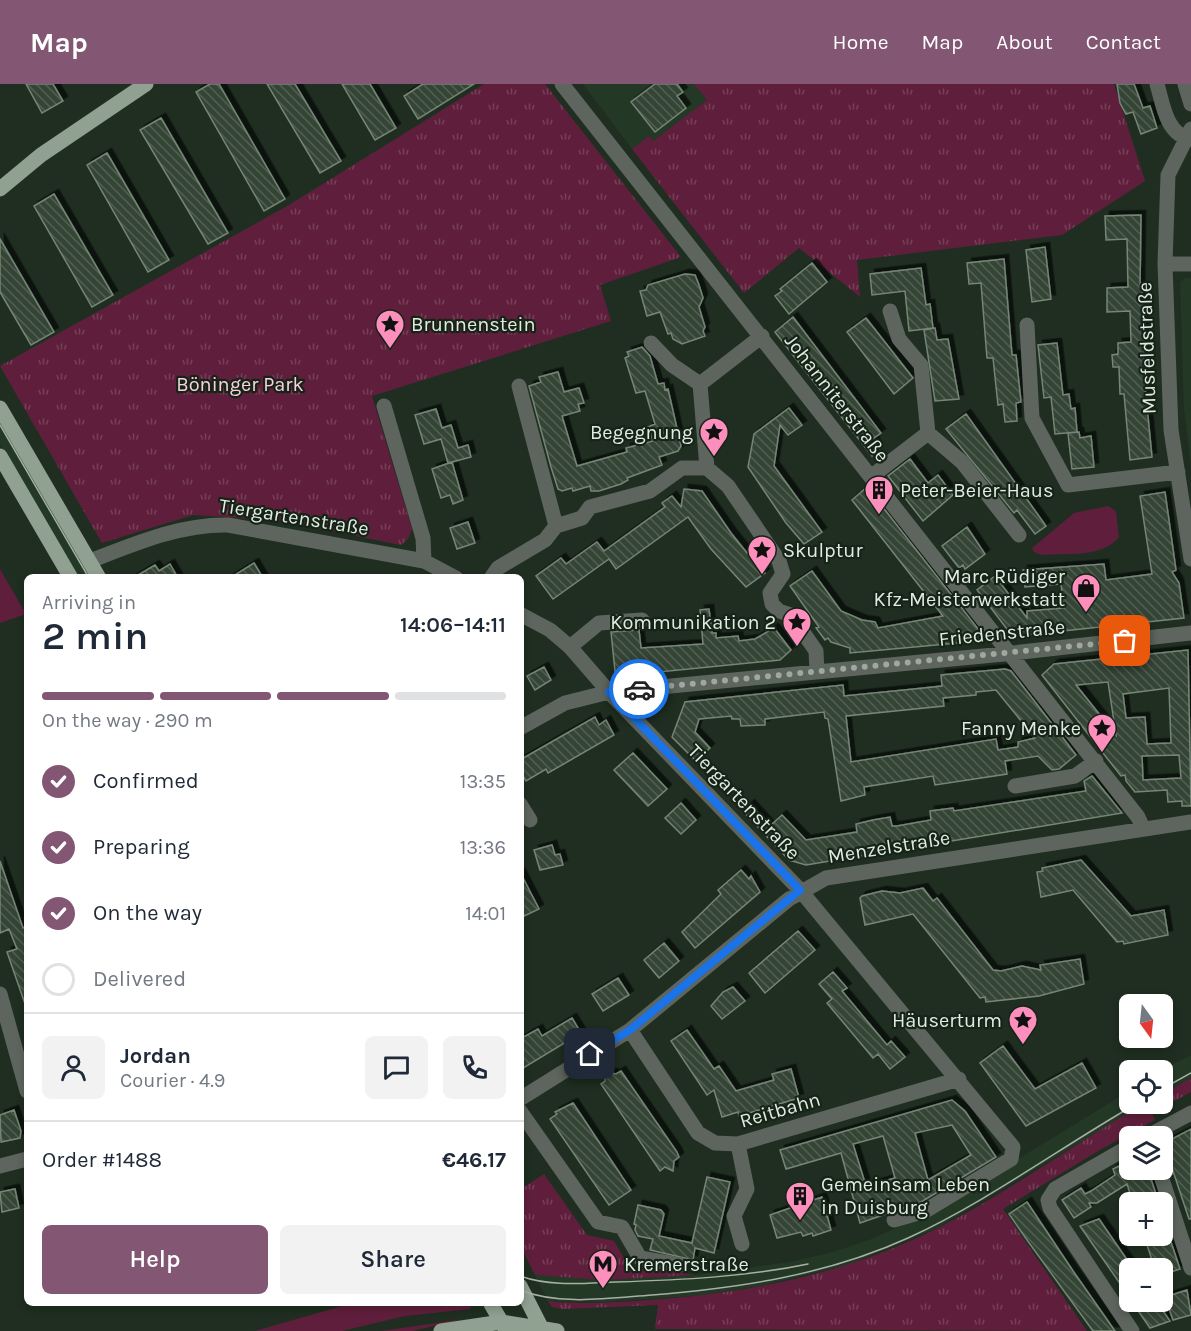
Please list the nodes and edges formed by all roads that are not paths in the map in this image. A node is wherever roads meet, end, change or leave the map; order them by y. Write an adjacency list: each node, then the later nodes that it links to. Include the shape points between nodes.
1 (147, 84): 7 (main road)
2 (562, 84): 14 (street, Johanniterstraße)
3 (1157, 84): 6 (street, via 1170,125)
4 (1185, 84): 5 (street)
5 (1191, 104)
6 (1189, 135): 10 (street, Musfeldstraße, via 1168,174)
7 (41, 155): 8 (main road); 9 (main road)
8 (0, 177)
9 (0, 189)
10 (1165, 264): 11 (street); 23 (street, Musfeldstraße, via 1171,430)
11 (1191, 264)
12 (890, 311): 20 (street, via 899,339 921,365)
13 (1027, 325): 23 (street, via 1032,418 1068,485)
14 (762, 336): 16 (street, Johanniterstraße); 24 (street, Johanniterstraße)
15 (651, 343): 16 (street, via 672,365)
16 (700, 384): 22 (street)
17 (519, 386): 25 (street)
18 (384, 406): 29 (street, via 423,538)
19 (0, 408): 28 (main road)
20 (928, 433): 24 (street); 26 (street, via 962,462)
21 (1, 459): 30 (main road)
22 (706, 468): 25 (street, via 682,468 650,491 590,507 582,518); 39 (street, via 728,486 779,561 783,574 770,593 772,604 790,615 816,651)
23 (1178, 472): 27 (street, Musfeldstraße)
24 (872, 476): 38 (street, Johanniterstraße)
25 (556, 526): 33 (street, via 544,540)
26 (1019, 535)
27 (1191, 559)
28 (90, 561): 29 (street, Tiergartenstraße, via 154,537 204,524 270,531); 31 (main road)
29 (424, 561): 32 (street, Tiergartenstraße)
30 (69, 574)
31 (97, 574)
32 (448, 574)
33 (494, 574)
34 (524, 616): 37 (street, Tiergartenstraße)
35 (642, 620): 37 (street, via 599,623)
36 (1191, 633): 38 (street, Friedenstraße)
37 (570, 647): 40 (street, Tiergartenstraße)
38 (1012, 653): 39 (street, Friedenstraße); 42 (street, Johanniterstraße)
39 (817, 672): 40 (street, Friedenstraße)
40 (609, 692): 41 (street, Friedenstraße, via 565,703); 48 (street, Tiergartenstraße)
41 (524, 726)
42 (1096, 761): 43 (street, via 1075,776); 47 (street, Johanniterstraße)
43 (1015, 786)
44 (524, 810): 45 (street)
45 (530, 820)
46 (1191, 822): 47 (street, Menzelstraße)
47 (1143, 828): 48 (street, Menzelstraße, via 826,878)
48 (800, 890): 50 (street, Menzelstraße); 51 (street, Tiergartenstraße)
49 (0, 994): 52 (street)
50 (630, 1030): 53 (street, Menzelstraße); 57 (street, Reitbahn, via 698,1134 715,1143)
51 (958, 1079): 57 (street, Reitbahn); 62 (street, Tiergartenstraße, via 1013,1147 1011,1159 925,1211)
52 (24, 1080)
53 (524, 1096)
54 (1191, 1113): 56 (street)
55 (524, 1117): 64 (street, via 598,1222 622,1227 640,1258)
56 (1167, 1126)
57 (738, 1144): 63 (street, via 747,1189 734,1216)
58 (1119, 1152): 72 (street, via 1055,1190 1048,1200)
59 (24, 1160): 60 (street)
60 (0, 1166)
61 (1162, 1180): 65 (street)
62 (894, 1220)
63 (742, 1244)
64 (680, 1265)
65 (1191, 1268)
66 (524, 1294): 69 (main road)
67 (492, 1306): 68 (main road)
68 (504, 1327): 69 (main road); 70 (main road)
69 (542, 1329): 71 (main road)
70 (441, 1331)
71 (557, 1331)
72 (1132, 1331)

